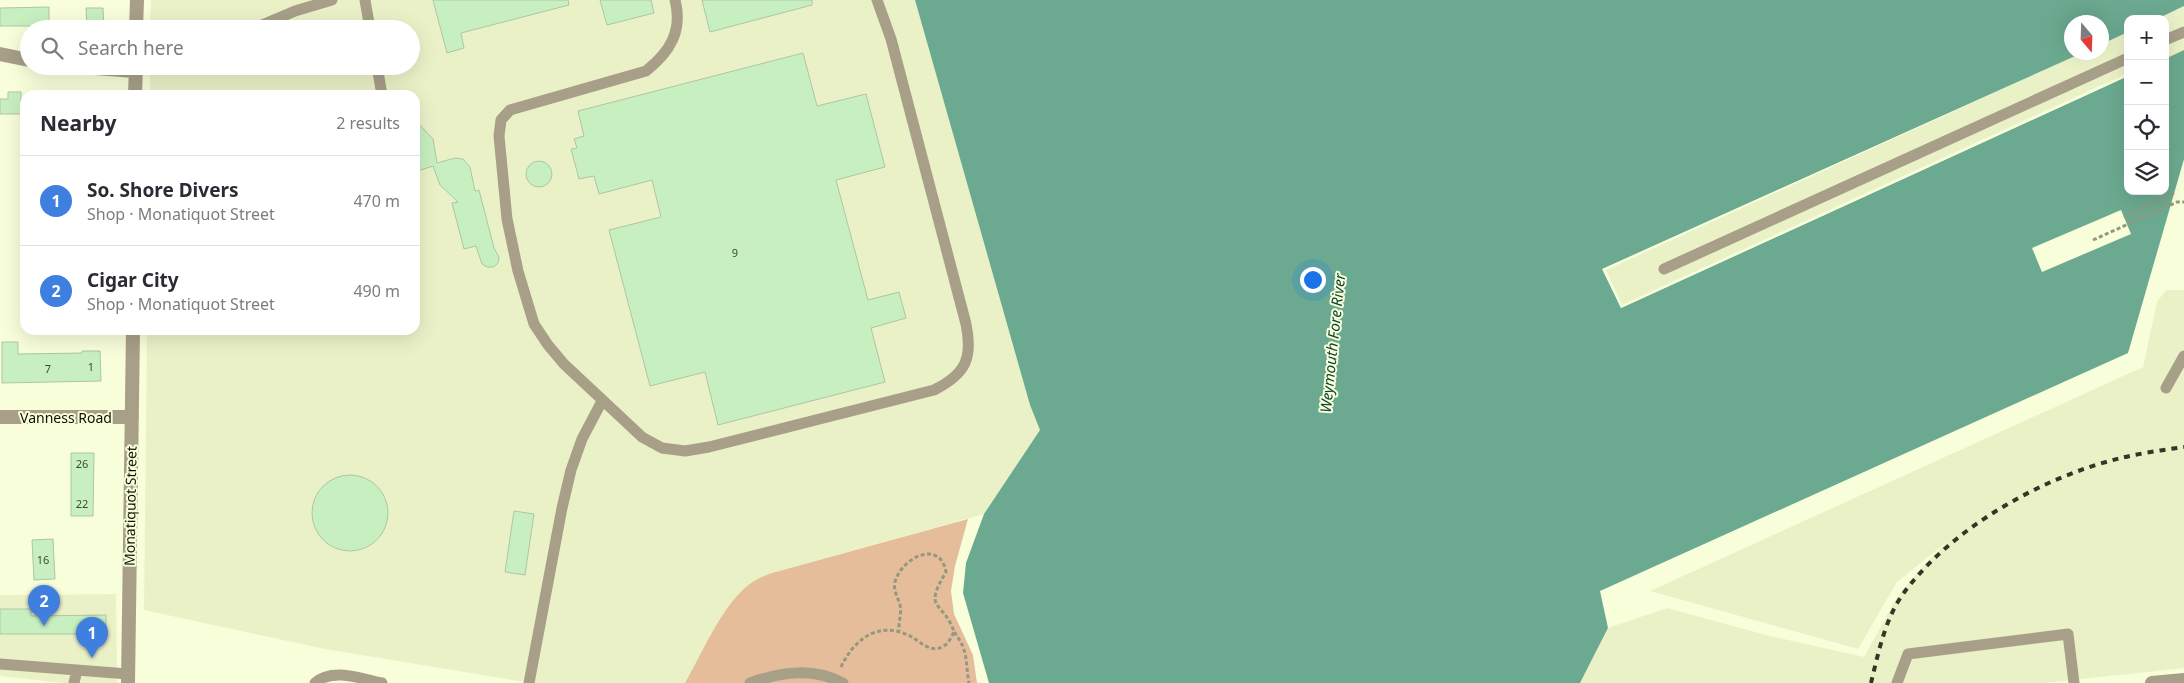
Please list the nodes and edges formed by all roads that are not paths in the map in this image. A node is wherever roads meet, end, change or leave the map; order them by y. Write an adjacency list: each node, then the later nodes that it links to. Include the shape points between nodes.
1 (137, 0): 6 (street)
2 (332, 0): 7 (lane)
3 (365, 0): 8 (lane)
4 (675, 0): 22 (lane, via 678,25 659,60 646,71 510,110 501,120 499,136 507,219 534,324 548,346)
5 (877, 0): 22 (lane, via 891,39 966,324 968,358 960,372 950,382 934,390 685,451 662,448 642,437)
6 (136, 20)
7 (274, 20)
8 (368, 20)
9 (2184, 32): 10 (lane)
10 (2169, 38)
11 (0, 54): 12 (street)
12 (20, 58)
13 (2124, 60): 18 (lane)
14 (136, 75): 16 (street)
15 (379, 75): 17 (lane)
16 (135, 90)
17 (381, 90)
18 (1664, 269)
19 (133, 335): 24 (street, Monatiquot Street)
20 (2184, 356): 21 (lane)
21 (2166, 388)
22 (602, 401): 33 (lane, via 582,439 571,470)
23 (0, 417): 24 (street, Vanness Road)
24 (132, 417): 27 (street, Monatiquot Street)
25 (0, 667): 26 (lane)
26 (77, 670): 27 (lane); 30 (lane)
27 (128, 678)
28 (2184, 680): 37 (street)
29 (840, 681): 34 (lane, via 811,672 790,672)
30 (74, 683)
31 (316, 683): 32 (lane, via 322,676 339,675)
32 (382, 683)
33 (529, 683)
34 (750, 683)
35 (1897, 683): 36 (lane, via 1908,654 2068,634)
36 (2074, 683)
37 (2152, 683)

